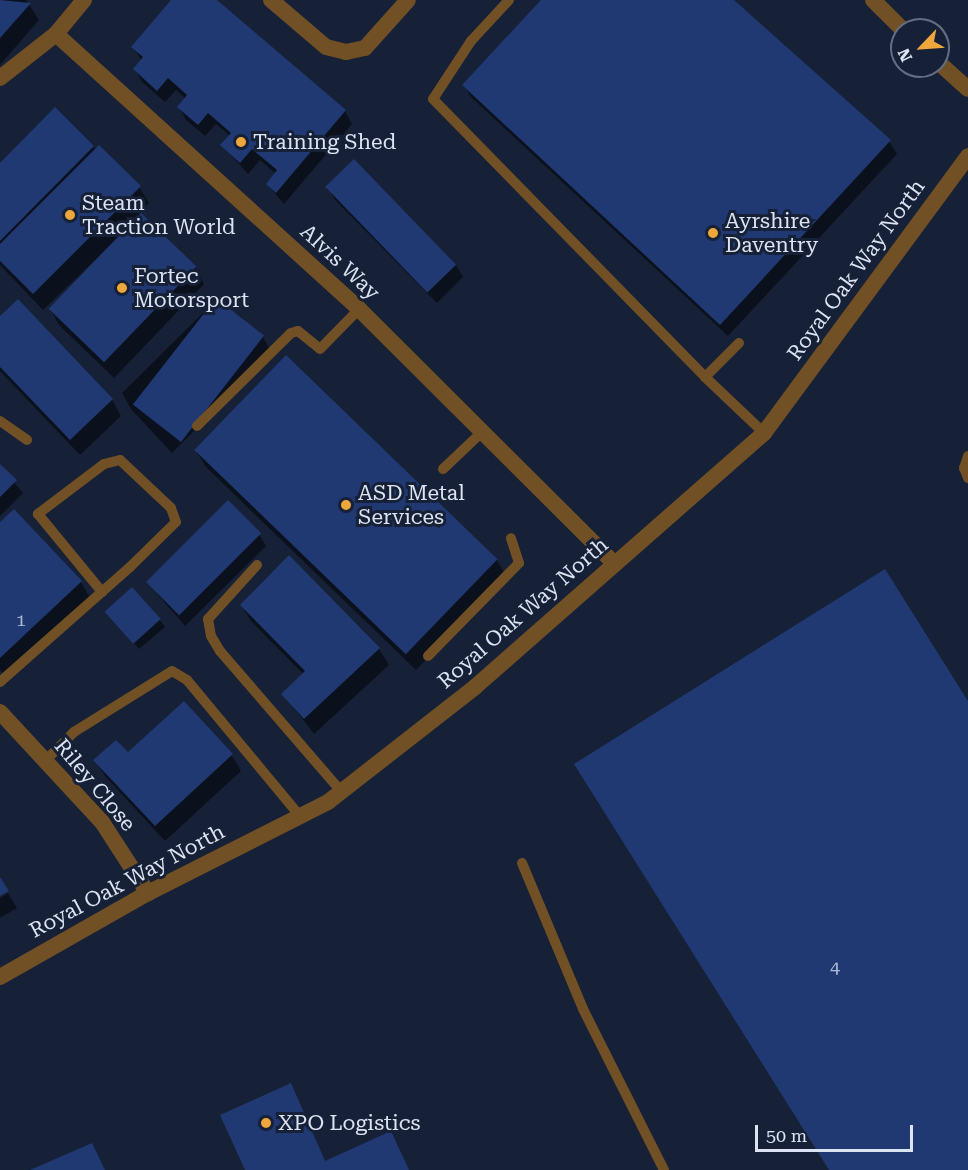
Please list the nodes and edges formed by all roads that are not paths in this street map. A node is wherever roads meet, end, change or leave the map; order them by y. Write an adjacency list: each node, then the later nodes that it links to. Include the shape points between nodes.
1 (84, 0): 7 (street)
2 (271, 0): 3 (street, via 326,47 346,52 365,48)
3 (408, 0)
4 (509, 0): 14 (lane, via 471,41 433,99)
5 (873, 0): 6 (street)
6 (891, 18)
7 (56, 34): 9 (street); 12 (street, Alvis Way)
8 (950, 73): 10 (street)
9 (0, 78)
10 (968, 89)
11 (968, 156): 18 (street, Royal Oak Way North)
12 (359, 309): 16 (lane, via 320,349 298,331 291,333); 17 (street, Alvis Way)
13 (739, 343): 14 (lane)
14 (705, 377): 18 (lane)
15 (0, 421): 19 (lane)
16 (197, 426)
17 (482, 432): 21 (lane); 24 (street, Alvis Way)
18 (764, 433): 24 (street, Royal Oak Way North)
19 (27, 440)
20 (968, 456): 22 (lane, via 964,468)
21 (443, 469)
22 (968, 478)
23 (511, 538): 27 (lane, via 519,563)
24 (615, 564): 31 (street, Royal Oak Way North, via 475,687)
25 (257, 565): 31 (lane, via 208,619 211,636)
26 (102, 592): 26 (lane, via 176,522 171,508 120,460 104,464 38,514); 28 (lane)
27 (428, 656)
28 (0, 682)
29 (0, 712): 30 (street, Riley Close)
30 (46, 760): 32 (lane, via 74,732 172,672 187,680); 34 (street, Riley Close, via 102,822)
31 (341, 791): 32 (street, Royal Oak Way North)
32 (300, 816): 34 (street, Royal Oak Way North)
33 (522, 863): 36 (lane, via 584,1009)
34 (148, 893): 35 (street, Royal Oak Way North)
35 (0, 977)
36 (664, 1170)

